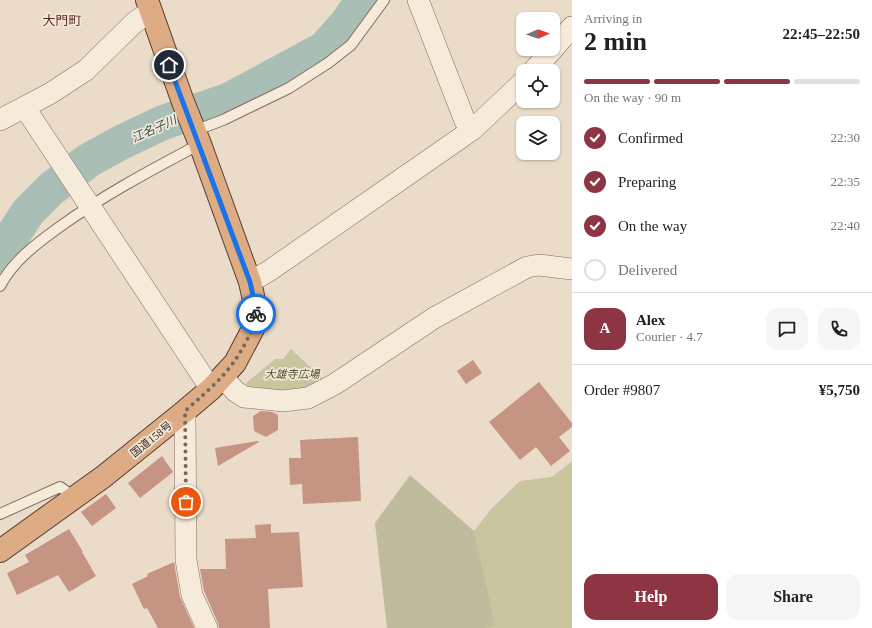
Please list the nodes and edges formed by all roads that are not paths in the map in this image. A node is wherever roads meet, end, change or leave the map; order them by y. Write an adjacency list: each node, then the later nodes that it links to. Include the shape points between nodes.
1 (384, 0): 12 (lane, via 350,45 328,63 289,88)
2 (418, 0): 11 (street, via 465,121)
3 (149, 6): 9 (street, via 86,70); 12 (highway, 国道158号)
4 (572, 28): 5 (street)
5 (560, 41)
6 (547, 56): 7 (street)
7 (539, 64)
8 (516, 89): 11 (street)
9 (25, 108): 10 (street); 13 (street)
10 (0, 120)
11 (472, 130): 15 (street)
12 (195, 133): 13 (lane, via 129,182); 15 (highway, 国道158号)
13 (90, 206): 16 (lane, via 42,239 20,258); 17 (street)
14 (572, 269): 17 (street, via 539,265 527,267 434,318 335,384 308,398 283,401 244,397)
15 (250, 282): 17 (highway, 国道158号, via 256,309 256,323 235,363)
16 (0, 286)
17 (217, 383): 18 (highway, 国道158号)
18 (185, 411): 19 (highway, 国道158号); 22 (street, via 186,560 192,595)
19 (74, 497): 20 (lane, via 60,487); 21 (highway, 国道158号)
20 (0, 514)
21 (0, 551)
22 (207, 628)

